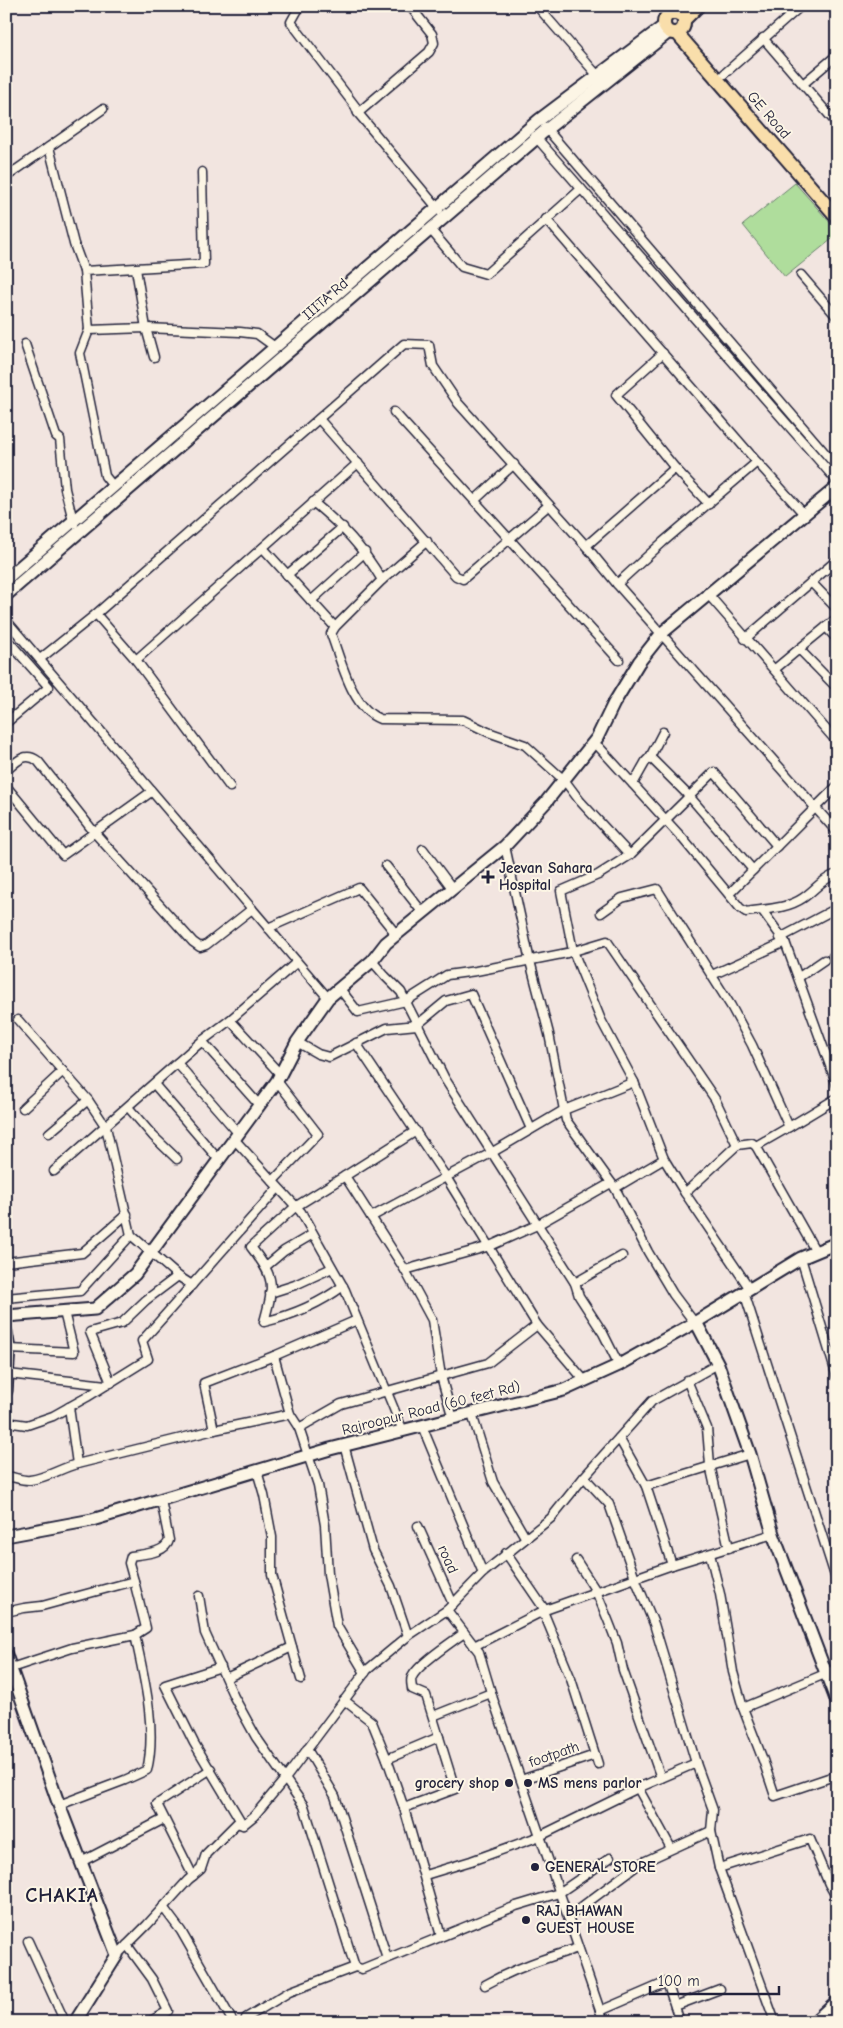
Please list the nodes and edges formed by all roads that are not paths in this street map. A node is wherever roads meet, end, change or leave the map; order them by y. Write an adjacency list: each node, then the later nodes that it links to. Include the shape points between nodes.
1 (300, 6): 13 (street, via 291,22)
2 (410, 6): 13 (street, via 432,34 434,43 429,52)
3 (537, 6): 10 (street)
4 (698, 6): 6 (main road, IIITA Rd)
5 (801, 6): 7 (street)
6 (677, 23): 9 (main road, GE Road); 10 (street, IIITA Rd); 17 (street, IIITA Rd); 23 (main road, GE Road)
7 (763, 38): 9 (street); 11 (street)
8 (837, 55): 11 (street)
9 (724, 74): 23 (main road, GE Road)
10 (598, 76): 14 (street, IIITA Rd)
11 (803, 84): 15 (street)
12 (103, 109): 19 (street)
13 (358, 113): 25 (street)
14 (539, 120): 16 (street, IIITA Rd); 17 (street)
15 (837, 124)
16 (529, 129): 18 (street); 25 (street, IIITA Rd)
17 (547, 130): 18 (street, IIITA Rd); 45 (street)
18 (537, 138): 22 (street); 25 (street, IIITA Rd)
19 (49, 147): 21 (street); 30 (street)
20 (202, 172): 29 (street, via 204,264)
21 (6, 177)
22 (581, 188): 27 (street); 48 (street)
23 (823, 195): 24 (main road, GE Road); 26 (main road, GE Road)
24 (837, 204)
25 (441, 212): 28 (street, IIITA Rd); 36 (street, IIITA Rd)
26 (837, 217)
27 (546, 219): 28 (street, via 486,274 462,267); 37 (street)
28 (430, 230): 47 (street, IIITA Rd)
29 (136, 269): 30 (street); 33 (street)
30 (84, 271): 34 (street)
31 (801, 274): 32 (street)
32 (837, 317)
33 (146, 328): 34 (street); 36 (street, via 257,334); 38 (street)
34 (89, 330): 49 (street, via 80,353 105,476)
35 (25, 344): 56 (street, via 56,436 60,439)
36 (275, 347): 41 (street, IIITA Rd)
37 (663, 353): 42 (street); 46 (street, via 616,395)
38 (154, 358)
39 (394, 412): 51 (street)
40 (319, 419): 43 (street); 44 (street, via 404,344 429,345 433,366 458,403); 74 (street)
41 (143, 461): 47 (street); 49 (street, IIITA Rd)
42 (757, 462): 53 (street); 55 (street)
43 (358, 463): 52 (street); 60 (street)
44 (514, 464): 51 (street); 54 (street)
45 (837, 467)
46 (675, 468): 53 (street); 61 (street)
47 (151, 470): 58 (street, IIITA Rd)
48 (837, 480)
49 (113, 486): 56 (street, IIITA Rd)
50 (837, 487): 55 (street)
51 (475, 500): 59 (street)
52 (313, 502): 57 (street); 62 (street)
53 (710, 504): 69 (street)
54 (549, 505): 59 (street); 61 (street)
55 (804, 514): 70 (street)
56 (72, 522): 58 (street); 66 (street, IIITA Rd)
57 (343, 527): 63 (street); 65 (street)
58 (80, 531): 71 (street, IIITA Rd)
59 (510, 540): 60 (street, via 463,579 456,576); 86 (street)
60 (427, 541): 67 (street)
61 (586, 546): 69 (street)
62 (263, 548): 65 (street); 85 (street)
63 (365, 552): 67 (street); 72 (street)
64 (837, 560): 68 (street)
65 (287, 575): 72 (street)
66 (6, 579)
67 (382, 580): 78 (street)
68 (811, 582): 73 (street); 80 (street)
69 (617, 584): 79 (street)
70 (707, 594): 79 (street); 80 (street)
71 (6, 595)
72 (311, 601): 78 (street)
73 (837, 609)
74 (96, 614): 84 (street); 85 (street)
75 (837, 618): 77 (street)
76 (6, 620): 84 (street)
77 (826, 627): 81 (street); 83 (street)
78 (334, 628): 95 (street, via 331,634 354,695 372,716 380,719 463,720 525,745)
79 (662, 633): 95 (street, via 639,662 597,738); 102 (street)
80 (745, 639): 87 (street)
81 (837, 639)
82 (6, 646): 89 (street, via 10,643 49,687)
83 (799, 649): 87 (street); 88 (street)
84 (40, 659): 100 (street)
85 (136, 660): 99 (street)
86 (619, 660)
87 (774, 669): 91 (street)
88 (837, 688)
89 (6, 723)
90 (663, 732): 93 (street)
91 (837, 742)
92 (599, 747): 96 (street)
93 (650, 758): 96 (street); 101 (street)
94 (6, 771): 104 (street, via 21,758 33,757)
95 (565, 781): 106 (street); 109 (street)
96 (633, 784): 103 (street)
97 (6, 786): 104 (street, via 63,855)
98 (837, 786): 102 (street)
99 (230, 787)
100 (151, 792): 104 (street); 116 (street)
101 (689, 796): 103 (street); 107 (street, via 714,772); 111 (street)
102 (816, 808): 105 (street); 107 (street)
103 (666, 820): 109 (street); 114 (street)
104 (94, 832): 116 (street, via 200,947)
105 (837, 832)
106 (505, 846): 113 (street); 127 (street)
107 (778, 846): 111 (street)
108 (423, 849): 113 (street)
109 (630, 855): 123 (street, via 598,875 561,892)
110 (386, 866): 118 (street)
111 (753, 870): 114 (street)
112 (837, 878): 117 (street, via 834,875 823,879 802,899 787,906)
113 (452, 888): 118 (street)
114 (729, 894): 117 (street, via 746,912)
115 (837, 908): 122 (street)
116 (252, 909): 120 (street)
117 (762, 910): 122 (street)
118 (423, 913): 121 (street)
119 (601, 913): 130 (street, via 622,898 657,888)
120 (268, 928): 121 (street, via 359,888); 128 (street)
121 (396, 934): 125 (street)
122 (782, 940): 130 (street); 131 (street)
123 (573, 951): 127 (street); 144 (street, via 601,1020); 159 (street, via 607,941 715,1099)
124 (837, 954): 129 (street, via 833,956)
125 (372, 960): 132 (street); 134 (street)
126 (824, 960): 131 (street)
127 (530, 961): 134 (street, via 447,975); 152 (street)
128 (297, 962): 133 (street); 136 (street)
129 (837, 969)
130 (712, 975): 154 (street, via 752,1045)
131 (799, 977): 146 (street)
132 (340, 989): 133 (street); 134 (street, via 358,1012)
133 (328, 998): 139 (street)
134 (406, 1001): 137 (street)
135 (18, 1020): 142 (street)
136 (230, 1020): 138 (street); 143 (street)
137 (417, 1025): 140 (street, via 387,1028); 155 (street, via 446,1001 471,994); 161 (street)
138 (202, 1041): 141 (street); 149 (street)
139 (297, 1042): 140 (street, via 329,1057); 143 (street)
140 (356, 1043): 156 (street)
141 (177, 1063): 145 (street); 158 (street)
142 (63, 1071): 148 (street); 151 (street)
143 (279, 1078): 149 (street); 168 (street, via 318,1134)
144 (634, 1082): 152 (street); 163 (street)
145 (154, 1084): 150 (street); 164 (street)
146 (837, 1085)
147 (837, 1098): 154 (street)
148 (88, 1100): 153 (street); 157 (street)
149 (260, 1106): 158 (street)
150 (128, 1107): 153 (street); 162 (street)
151 (23, 1108)
152 (564, 1110): 155 (street); 169 (street, via 566,1120)
153 (106, 1127): 165 (street); 172 (street)
154 (788, 1127): 160 (street)
155 (531, 1129): 161 (street)
156 (416, 1131): 166 (street); 167 (street)
157 (48, 1133)
158 (237, 1137): 164 (street); 168 (street)
159 (737, 1144): 160 (street, via 752,1143); 170 (street)
160 (756, 1146): 180 (street)
161 (492, 1153): 167 (street); 174 (street)
162 (176, 1159)
163 (664, 1159): 169 (street); 170 (street)
164 (219, 1160): 179 (street)
165 (54, 1171)
166 (345, 1176): 171 (street); 173 (street)
167 (446, 1178): 173 (street); 178 (street)
168 (275, 1184): 171 (street); 189 (street)
169 (613, 1186): 174 (street); 197 (street, via 648,1252)
170 (685, 1194): 191 (street)
171 (295, 1207): 175 (street); 184 (street, via 251,1248)
172 (127, 1214): 176 (street); 183 (street, via 82,1253)
173 (371, 1217): 186 (street)
174 (537, 1225): 178 (street); 188 (street)
175 (313, 1234): 184 (street); 185 (street)
176 (131, 1235): 179 (street); 193 (street, via 80,1291)
177 (837, 1243): 180 (street, Rajroopur Road (60 feet Rd))
178 (490, 1246): 186 (street); 198 (street)
179 (152, 1251): 187 (street); 194 (street, via 135,1274 95,1309)
180 (816, 1252): 182 (street, Rajroopur Road (60 feet Rd))
181 (622, 1256): 188 (street)
182 (801, 1258): 191 (street, Rajroopur Road (60 feet Rd)); 206 (street)
183 (6, 1262)
184 (265, 1267): 192 (street, via 271,1280)
185 (332, 1268): 190 (street); 192 (street)
186 (405, 1270): 205 (street, via 432,1320)
187 (178, 1276): 189 (street); 209 (street, via 122,1323 90,1332)
188 (575, 1283): 202 (street, via 578,1296)
189 (192, 1285): 209 (street, via 142,1341 148,1359)
190 (343, 1286): 192 (street, via 296,1314 264,1322); 196 (street)
191 (747, 1290): 197 (street, Rajroopur Road (60 feet Rd)); 244 (street)
192 (270, 1293)
193 (6, 1298)
194 (64, 1312): 195 (street); 200 (street, via 74,1352)
195 (6, 1316)
196 (357, 1320): 201 (street); 211 (street)
197 (695, 1322): 202 (street, Rajroopur Road (60 feet Rd)); 203 (street)
198 (537, 1325): 205 (street, via 488,1363); 208 (street)
199 (6, 1332): 200 (street)
200 (8, 1349): 204 (street)
201 (274, 1356): 213 (street); 219 (street, via 204,1383)
202 (619, 1364): 208 (street, Rajroopur Road (60 feet Rd))
203 (718, 1364): 207 (street); 223 (street)
204 (8, 1374): 209 (street); 210 (street)
205 (441, 1376): 211 (street); 215 (street)
206 (837, 1377)
207 (687, 1380): 221 (street, via 652,1401); 226 (street, via 707,1428)
208 (585, 1382): 214 (street, Rajroopur Road (60 feet Rd))
209 (108, 1384): 212 (street)
210 (6, 1391)
211 (387, 1391): 218 (street, via 341,1404); 220 (street)
212 (69, 1407): 216 (street, via 27,1425); 225 (street)
213 (290, 1414): 218 (street); 219 (street)
214 (472, 1414): 215 (street, Rajroopur Road (60 feet Rd)); 235 (street, via 493,1482)
215 (453, 1419): 217 (street, Rajroopur Road (60 feet Rd))
216 (6, 1422)
217 (422, 1426): 220 (street, Rajroopur Road (60 feet Rd)); 241 (street)
218 (299, 1428): 224 (street)
219 (214, 1430): 225 (street)
220 (403, 1431): 222 (street, Rajroopur Road (60 feet Rd))
221 (619, 1438): 229 (street); 230 (street)
222 (344, 1446): 224 (street, Rajroopur Road (60 feet Rd)); 252 (street, via 373,1550 391,1586)
223 (750, 1454): 226 (street); 233 (street)
224 (308, 1455): 227 (street, Rajroopur Road (60 feet Rd)); 259 (street, via 318,1485 328,1574 338,1626)
225 (77, 1464): 228 (street, via 29,1480)
226 (710, 1465): 230 (street); 236 (street)
227 (257, 1471): 231 (street, Rajroopur Road (60 feet Rd)); 254 (street, via 272,1537 272,1575)
228 (6, 1476)
229 (584, 1477): 235 (street, via 551,1518); 242 (street, via 609,1504)
230 (646, 1486): 240 (street)
231 (161, 1500): 234 (street, Rajroopur Road (60 feet Rd), via 92,1520); 243 (street, via 170,1540 163,1549 131,1556 129,1563)
232 (418, 1526): 247 (street, road)
233 (773, 1534): 236 (street); 258 (street)
234 (6, 1536)
235 (525, 1538): 237 (street)
236 (729, 1548): 238 (street)
237 (506, 1553): 241 (street); 248 (street)
238 (710, 1554): 240 (street); 265 (street)
239 (576, 1560): 245 (street)
240 (672, 1565): 242 (street)
241 (483, 1573): 247 (street)
242 (635, 1578): 245 (street); 271 (street, via 666,1659)
243 (134, 1581): 249 (street, via 42,1606); 251 (street, via 146,1628)
244 (837, 1582)
245 (596, 1591): 248 (street); 275 (street, via 617,1643 623,1670)
246 (199, 1596): 256 (street, via 205,1634)
247 (450, 1607): 250 (street, road); 252 (street)
248 (544, 1611): 253 (street); 269 (street, via 571,1679)
249 (6, 1612)
250 (464, 1633): 253 (street, road); 266 (street, via 412,1676 412,1689 426,1695)
251 (135, 1635): 257 (street, via 72,1648); 279 (street, via 147,1695 150,1755 147,1770)
252 (408, 1636): 259 (street)
253 (474, 1646): 262 (street, road, via 479,1652)
254 (292, 1647): 260 (street); 261 (street)
255 (6, 1655): 257 (street)
256 (221, 1667): 260 (street); 273 (street, via 165,1686)
257 (11, 1668): 279 (street)
258 (831, 1672): 264 (street); 265 (street)
259 (364, 1673): 263 (street)
260 (226, 1678): 276 (street, via 256,1737)
261 (301, 1679)
262 (491, 1693): 266 (street); 277 (street, road)
263 (344, 1700): 268 (street); 270 (street, via 372,1722)
264 (837, 1702)
265 (743, 1708): 274 (street, via 775,1796)
266 (432, 1716): 267 (street)
267 (439, 1737): 270 (street); 280 (street, via 455,1789)
268 (307, 1749): 276 (street); 300 (street, via 335,1796)
269 (595, 1755): 272 (street); 277 (street, footpath)
270 (387, 1759): 280 (street)
271 (696, 1763): 275 (street); 283 (street, via 713,1810)
272 (598, 1764)
273 (211, 1769): 281 (street, via 157,1804); 282 (street)
274 (837, 1775)
275 (661, 1778): 278 (street)
276 (285, 1779): 282 (street); 301 (street, via 304,1806)
277 (521, 1780): 284 (street, road)
278 (638, 1788): 284 (street); 285 (street)
279 (59, 1805): 287 (street)
280 (404, 1808): 289 (street)
281 (164, 1819): 287 (street); 290 (street)
282 (243, 1825): 290 (street, via 237,1823 206,1854 201,1869)
283 (710, 1831): 285 (street); 288 (street)
284 (540, 1836): 289 (street); 291 (street, road)
285 (671, 1848): 294 (street, via 639,1864)
286 (610, 1858): 291 (street)
287 (81, 1862): 299 (street)
288 (719, 1868): 292 (street, via 810,1839); 315 (street)
289 (425, 1875): 295 (street)
290 (193, 1876): 293 (street)
291 (560, 1893): 294 (street, road); 295 (street, via 516,1906)
292 (837, 1898)
293 (163, 1907): 297 (street); 312 (street, via 181,1931)
294 (568, 1917): 298 (street, road)
295 (441, 1936): 300 (street)
296 (28, 1941): 309 (street)
297 (127, 1945): 299 (street); 311 (street, via 152,1979 168,2011)
298 (578, 1948): 302 (street, via 529,1964); 306 (street, road)
299 (117, 1955): 310 (street)
300 (387, 1958): 301 (street, via 362,1969)
301 (355, 1967): 308 (street, via 289,1992)
302 (485, 1984)
303 (720, 1989): 305 (street)
304 (837, 2000): 316 (street)
305 (675, 2006): 306 (street, via 666,1982); 314 (street)
306 (600, 2010): 313 (street, road)
307 (837, 2013): 317 (street)
308 (245, 2020)
309 (65, 2022)
310 (74, 2022)
311 (149, 2022)
312 (232, 2022)
313 (604, 2022)
314 (680, 2022)
315 (775, 2022)
316 (814, 2022)
317 (827, 2022)

